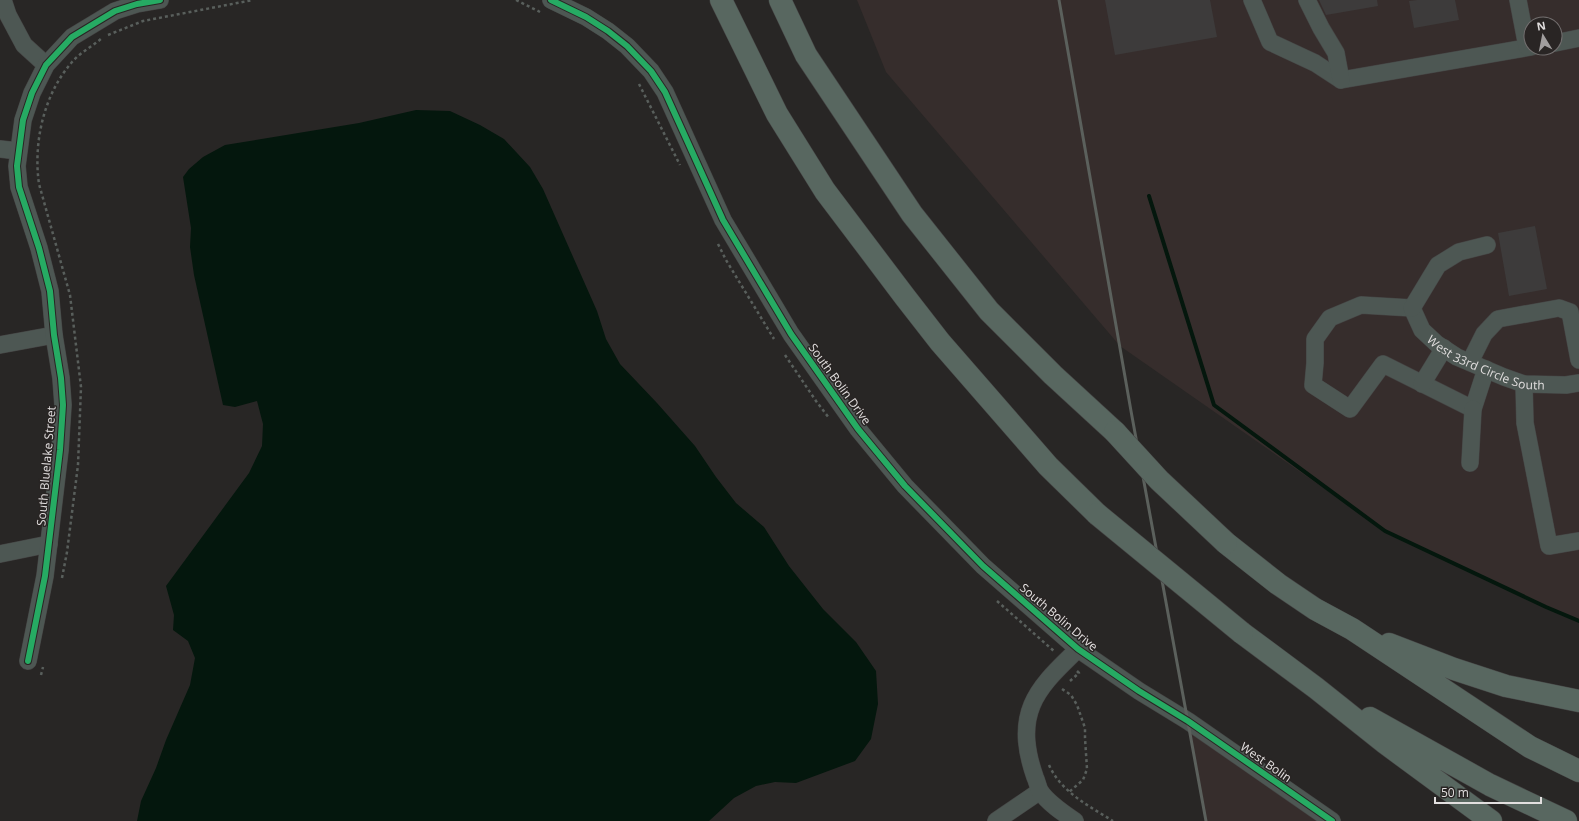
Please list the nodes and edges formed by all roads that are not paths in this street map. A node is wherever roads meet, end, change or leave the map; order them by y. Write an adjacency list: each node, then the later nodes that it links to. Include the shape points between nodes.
1 (3, 0): 13 (street, via 24,45)
2 (160, 0): 13 (street, via 115,11 72,37)
3 (551, 0): 34 (street, South Bolin Drive, via 586,16 608,31 627,46 651,72 665,92 723,220 791,334 858,429 905,486 983,566)
4 (720, 0): 36 (highway, bridge, via 777,114 825,191 940,342 1048,466 1097,514 1242,633)
5 (780, 0): 33 (highway, bridge, via 806,55 912,214 989,311 1226,543 1278,584)
6 (1252, 0): 14 (street, via 1270,42 1315,63)
7 (1307, 0): 14 (street, via 1336,53)
8 (1518, 0): 9 (street)
9 (1523, 21)
10 (1579, 38): 11 (street)
11 (1563, 41)
12 (1523, 48): 14 (street)
13 (46, 65): 16 (street, South Bluelake Street, via 32,93 23,120)
14 (1341, 80)
15 (0, 149): 16 (street)
16 (18, 151): 19 (street, South Bluelake Street, via 19,187 50,291)
17 (1487, 245): 18 (street, via 1459,252 1438,265)
18 (1412, 308): 21 (street, West 33rd Circle South, via 1422,330); 26 (street, via 1361,305 1330,318 1314,340 1315,363 1312,385 1350,409 1383,364)
19 (54, 335): 20 (street); 31 (street, South Bluelake Street, via 63,405)
20 (0, 345)
21 (1444, 348): 23 (street, West 33rd Circle South); 26 (street)
22 (1579, 360): 23 (street, via 1570,312 1559,308 1498,319 1484,334)
23 (1470, 362): 24 (street, West 33rd Circle South)
24 (1486, 369): 27 (street, West 33rd Circle South); 28 (street)
25 (1579, 383): 27 (street, West 33rd Circle South)
26 (1422, 384): 28 (street)
27 (1524, 384): 30 (street, via 1525,423 1550,546)
28 (1473, 409): 29 (street)
29 (1470, 463)
30 (1579, 541)
31 (49, 544): 32 (street); 35 (street, South Bluelake Street)
32 (0, 554)
33 (1352, 630): 37 (highway, via 1506,686); 39 (highway, via 1530,747)
34 (1078, 649): 38 (street, South Bolin Drive); 40 (street, via 1042,687 1028,717 1028,757)
35 (36, 661)
36 (1316, 688): 44 (highway, via 1385,743); 45 (highway, via 1490,785)
37 (1579, 701)
38 (1188, 721): 43 (street, West Bolin)
39 (1579, 771)
40 (1040, 791): 41 (street); 42 (street)
41 (996, 821)
42 (1075, 821)
43 (1332, 821)
44 (1491, 821)
45 (1566, 821)

